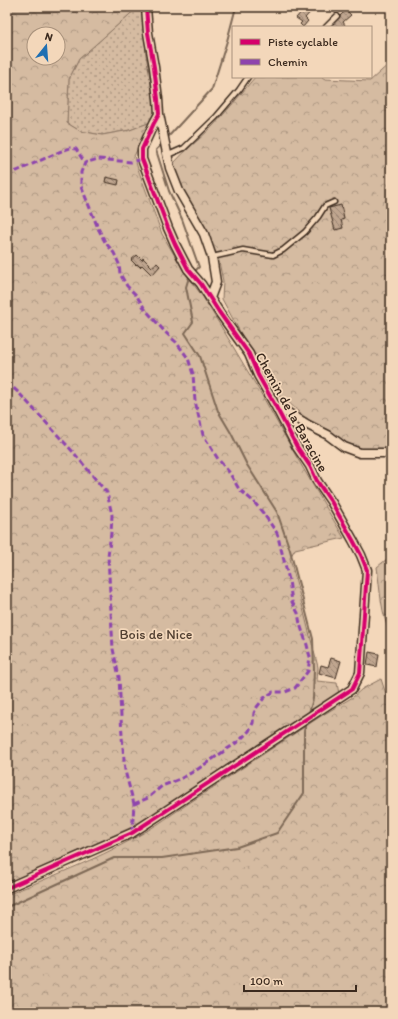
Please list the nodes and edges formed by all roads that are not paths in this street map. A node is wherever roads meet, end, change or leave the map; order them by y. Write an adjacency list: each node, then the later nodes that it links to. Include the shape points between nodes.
1 (146, 7): 5 (street)
2 (337, 16): 3 (lane)
3 (327, 26)
4 (247, 78): 6 (lane, via 216,117 184,148)
5 (159, 114): 6 (street); 9 (street, Chemin de la Baracine, via 142,149 142,159 175,244 188,269)
6 (168, 155): 8 (street, via 179,191 204,234)
7 (334, 202): 8 (lane, via 325,206 305,232 273,255 243,250)
8 (212, 257): 9 (street, via 216,282)
9 (210, 298): 10 (street, Chemin de la Baracine, via 248,354)
10 (275, 404): 11 (street, via 344,447 360,453); 12 (street, Chemin de la Baracine, via 353,540 367,570 360,673 352,689 132,832)
11 (391, 453)
12 (7, 888)

